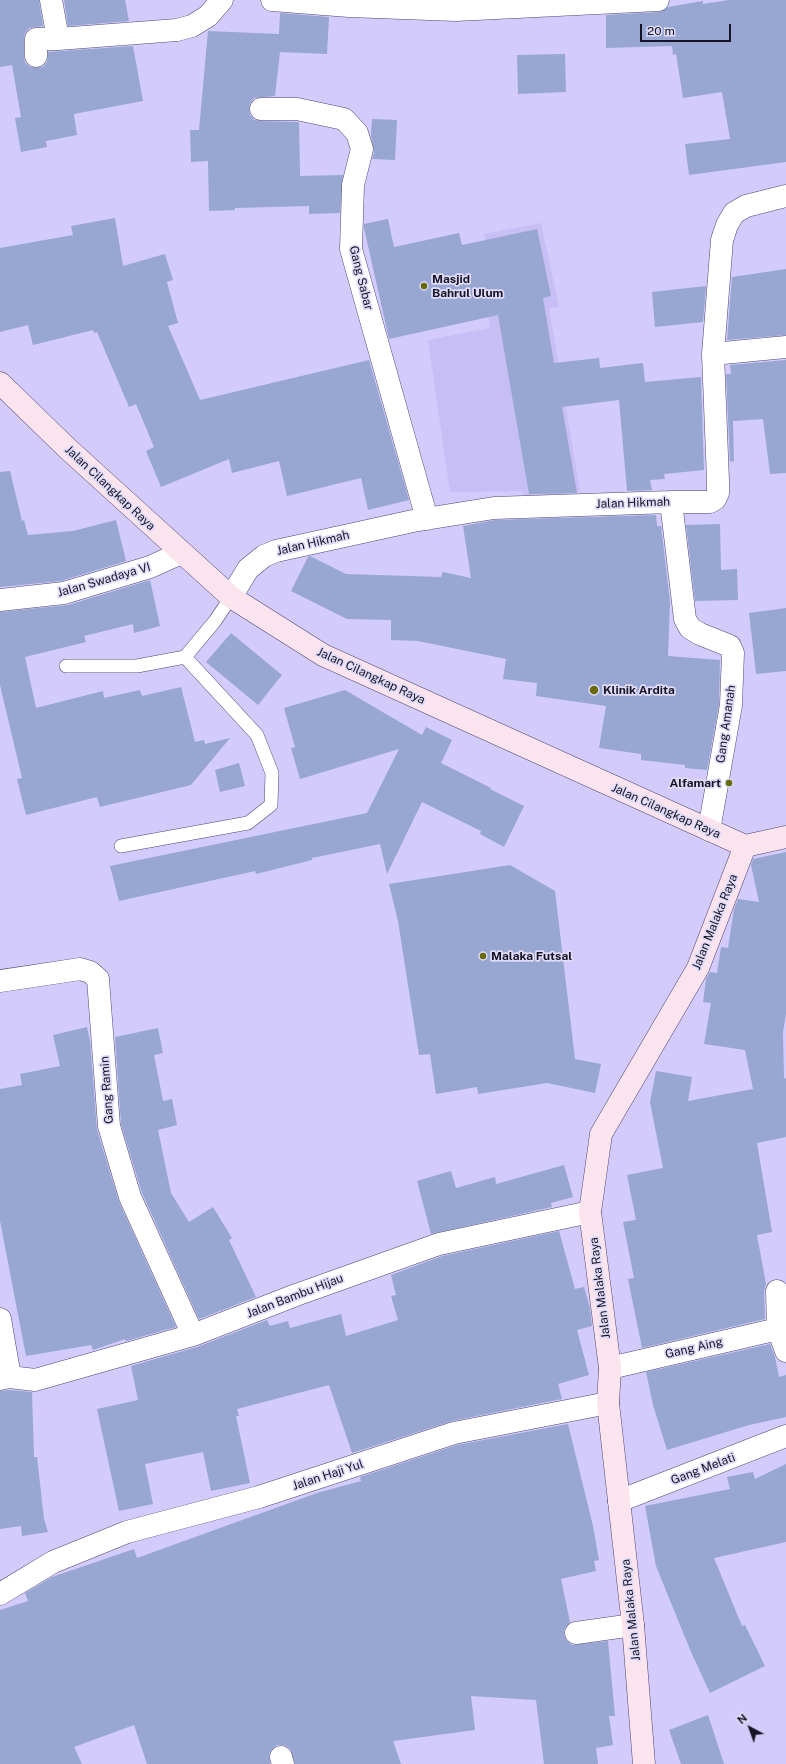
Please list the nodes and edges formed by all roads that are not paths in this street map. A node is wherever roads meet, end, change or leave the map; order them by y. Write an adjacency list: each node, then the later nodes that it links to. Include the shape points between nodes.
1 (51, 0): 5 (street)
2 (222, 0): 5 (street, via 208,16 192,26 177,30)
3 (272, 0): 4 (street, via 456,10)
4 (658, 0)
5 (58, 39): 6 (street, via 36,39)
6 (36, 56)
7 (262, 109): 13 (street, Gang Sabar, via 297,109 344,120 357,133 362,149 353,185 351,250)
8 (786, 196): 10 (street, Jalan Hikmah, via 746,206 734,213 727,225 722,240)
9 (786, 347): 10 (street)
10 (713, 354): 12 (street, Jalan Hikmah, via 718,493 710,502)
11 (0, 383): 14 (street, Jalan Cilangkap Raya)
12 (671, 502): 13 (street, Jalan Hikmah, via 494,508); 19 (street, Gang Amanah, via 686,619 690,628 730,646 733,653 731,705)
13 (427, 519): 15 (street, Jalan Hikmah, via 276,550 248,569)
14 (181, 553): 15 (street, Jalan Cilangkap Raya); 16 (street, Jalan Swadaya VI, via 150,567 64,594)
15 (231, 597): 17 (lane); 19 (street, Jalan Cilangkap Raya, via 323,655)
16 (0, 600)
17 (185, 657): 18 (lane, via 137,666); 21 (lane, via 257,735 272,773 271,805 248,823)
18 (66, 666)
19 (710, 830): 22 (street, Jalan Cilangkap Raya)
20 (786, 837): 22 (street)
21 (122, 846)
22 (745, 846): 24 (street, Jalan Malaka Raya, via 698,968 601,1134)
23 (0, 980): 28 (street, Gang Ramin, via 80,969 90,972 98,979 109,1126 130,1197)
24 (590, 1212): 28 (street, Jalan Bambu Hijau, via 439,1244); 30 (street, Jalan Malaka Raya)
25 (777, 1291): 27 (street)
26 (0, 1319): 31 (street)
27 (778, 1329): 29 (street); 30 (street, Gang Aing)
28 (193, 1335): 31 (street, Jalan Bambu Hijau, via 34,1380)
29 (786, 1351)
30 (610, 1368): 32 (street, Jalan Malaka Raya)
31 (5, 1378)
32 (608, 1403): 34 (street, Jalan Malaka Raya); 35 (street, Jalan Haji Yul, via 454,1434 259,1497 127,1532 53,1562)
33 (786, 1436): 34 (street, Gang Melati)
34 (619, 1501): 36 (street, Jalan Malaka Raya)
35 (0, 1594)
36 (632, 1624): 37 (street); 38 (street, Jalan Malaka Raya)
37 (576, 1634)
38 (644, 1764)

